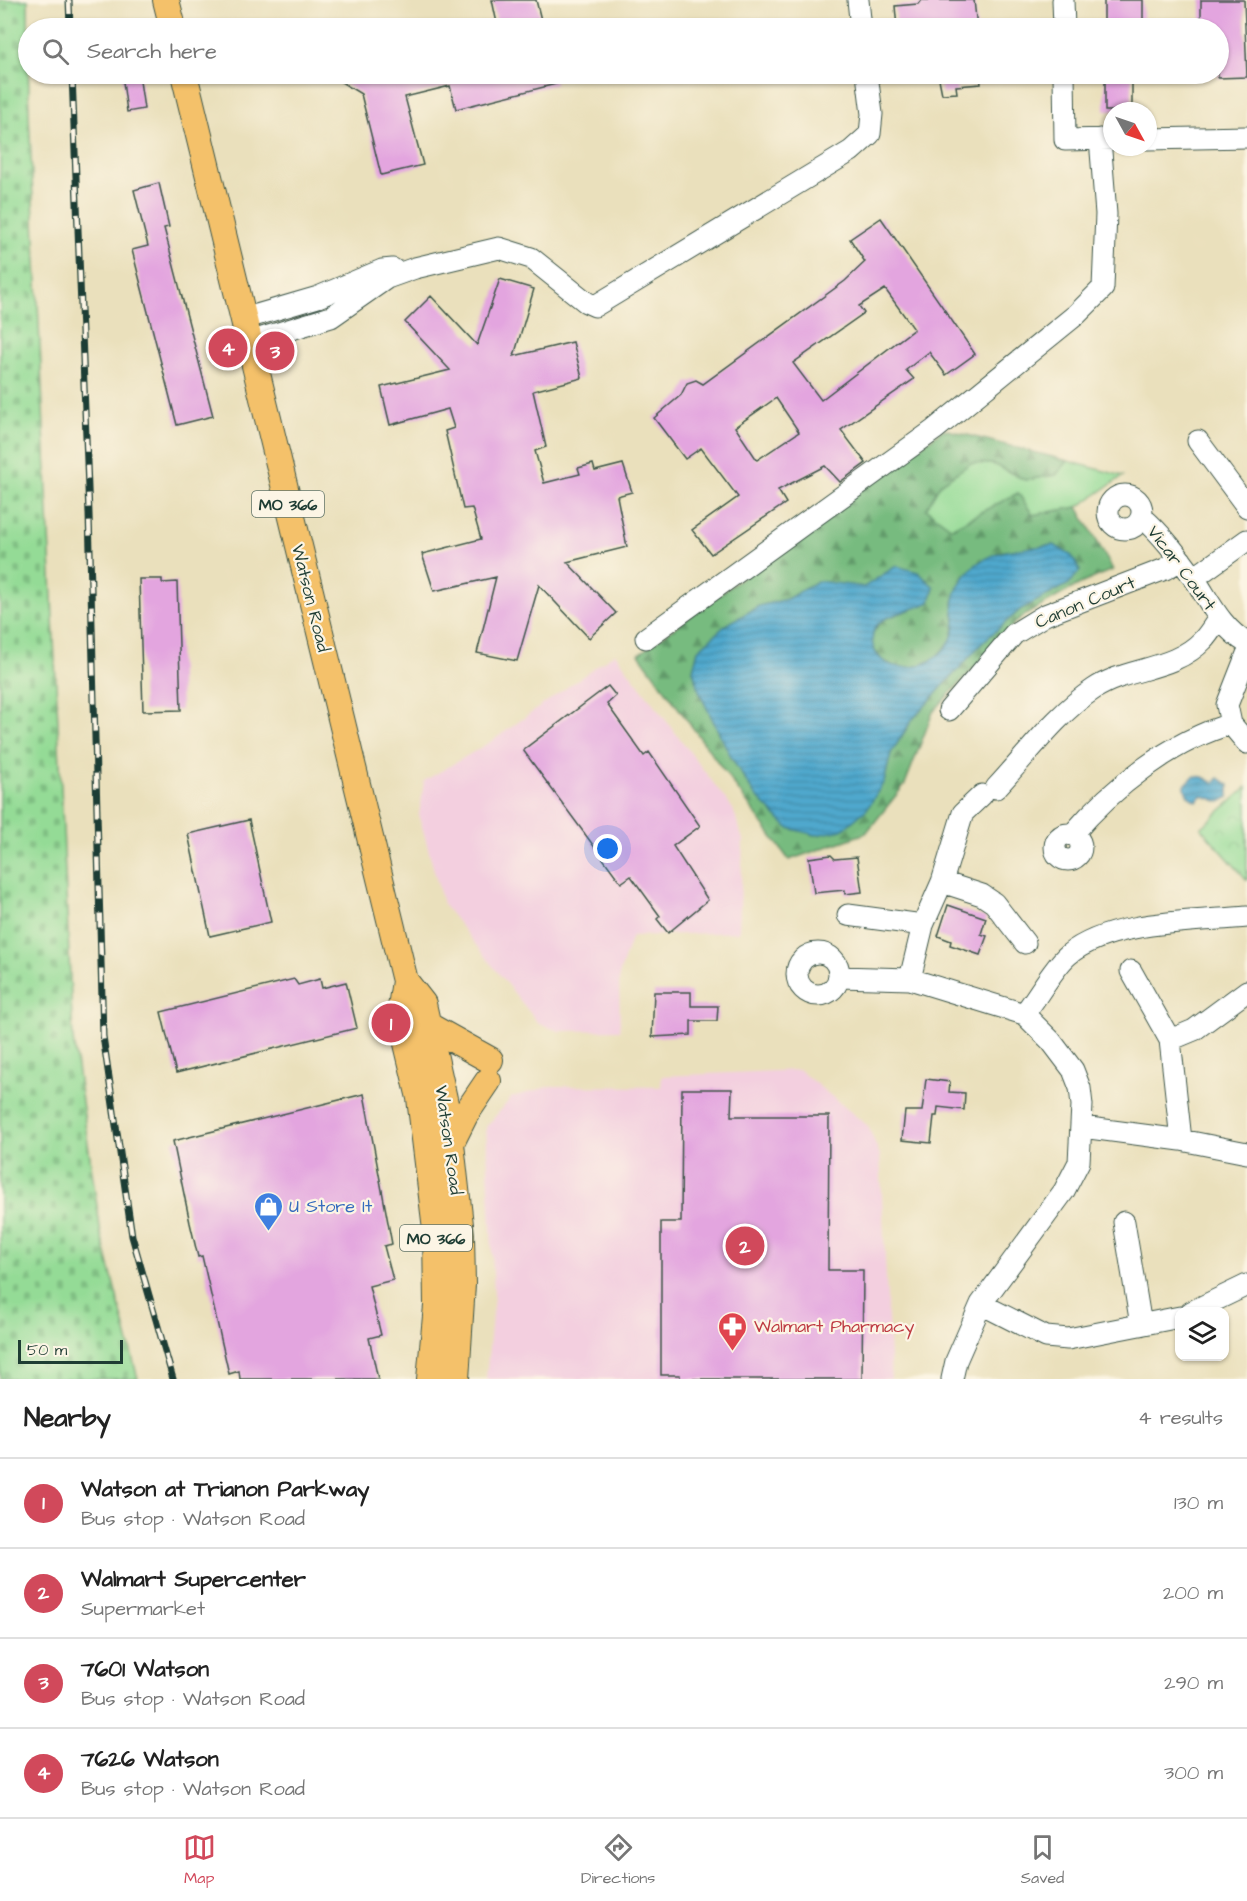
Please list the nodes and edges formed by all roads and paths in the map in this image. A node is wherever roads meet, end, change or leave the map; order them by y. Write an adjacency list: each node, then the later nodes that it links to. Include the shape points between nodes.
1 (166, 0): 4 (main road)
2 (858, 0): 5 (street)
3 (1063, 0): 6 (street)
4 (170, 18)
5 (860, 18)
6 (1064, 18)
7 (186, 84): 14 (main road, Watson Road / MO 366)
8 (868, 84): 14 (street, via 870,134 851,151 595,306 531,258 499,248 415,268 382,270)
9 (1064, 84): 11 (street, via 1065,140)
10 (1247, 137): 12 (street)
11 (1103, 139)
12 (1157, 139)
13 (1106, 156): 22 (street, via 1103,288 1077,314 940,425)
14 (246, 331): 37 (main road, Watson Road / MO 366)
15 (1198, 441): 16 (street)
16 (1247, 507)
17 (1142, 517): 19 (street, Vicar Court)
18 (1247, 540): 20 (street)
19 (1180, 560): 20 (street, Vicar Court); 25 (street, Canon Court, via 1045,615 1014,634)
20 (1194, 578): 21 (street, Vicar Court)
21 (1219, 618): 23 (street, Vicar Court); 29 (street, via 1202,641 1172,661 1094,689 1062,716 963,813)
22 (646, 638)
23 (1247, 643)
24 (1247, 654): 26 (street, via 1227,705)
25 (949, 710)
26 (1231, 724): 27 (street); 28 (street, via 1206,731 1131,778)
27 (1247, 743)
28 (1072, 835)
29 (942, 882): 32 (street); 33 (street, via 994,903)
30 (848, 915): 32 (street)
31 (1247, 918): 39 (street, via 1105,935 1068,955)
32 (923, 925): 36 (street)
33 (1026, 943)
34 (1131, 971): 41 (street)
35 (839, 977): 36 (street)
36 (910, 979): 39 (street)
37 (405, 981): 40 (main road, Watson Road / MO 366, via 423,1004); 52 (main road, Watson Road / MO 366, via 400,1014 420,1098 436,1229 437,1306)
38 (1247, 992): 41 (street, via 1194,1030)
39 (1024, 1014): 42 (street, via 1073,1070 1080,1088)
40 (429, 1026): 44 (main road, Watson Road / MO 366); 44 (main road, via 489,1070)
41 (1170, 1040): 43 (street)
42 (1082, 1127): 43 (street); 48 (street, via 1079,1162 1064,1191)
43 (1181, 1140): 45 (street)
44 (451, 1143): 53 (main road, Watson Road / MO 366, via 462,1274)
45 (1247, 1153)
46 (1124, 1222): 51 (street)
47 (1247, 1285): 49 (street)
48 (981, 1304): 51 (street, via 1046,1337 1068,1339); 54 (street)
49 (1200, 1307)
50 (1175, 1318): 51 (street)
51 (1141, 1325)
52 (430, 1379)
53 (456, 1379)
54 (952, 1379)

